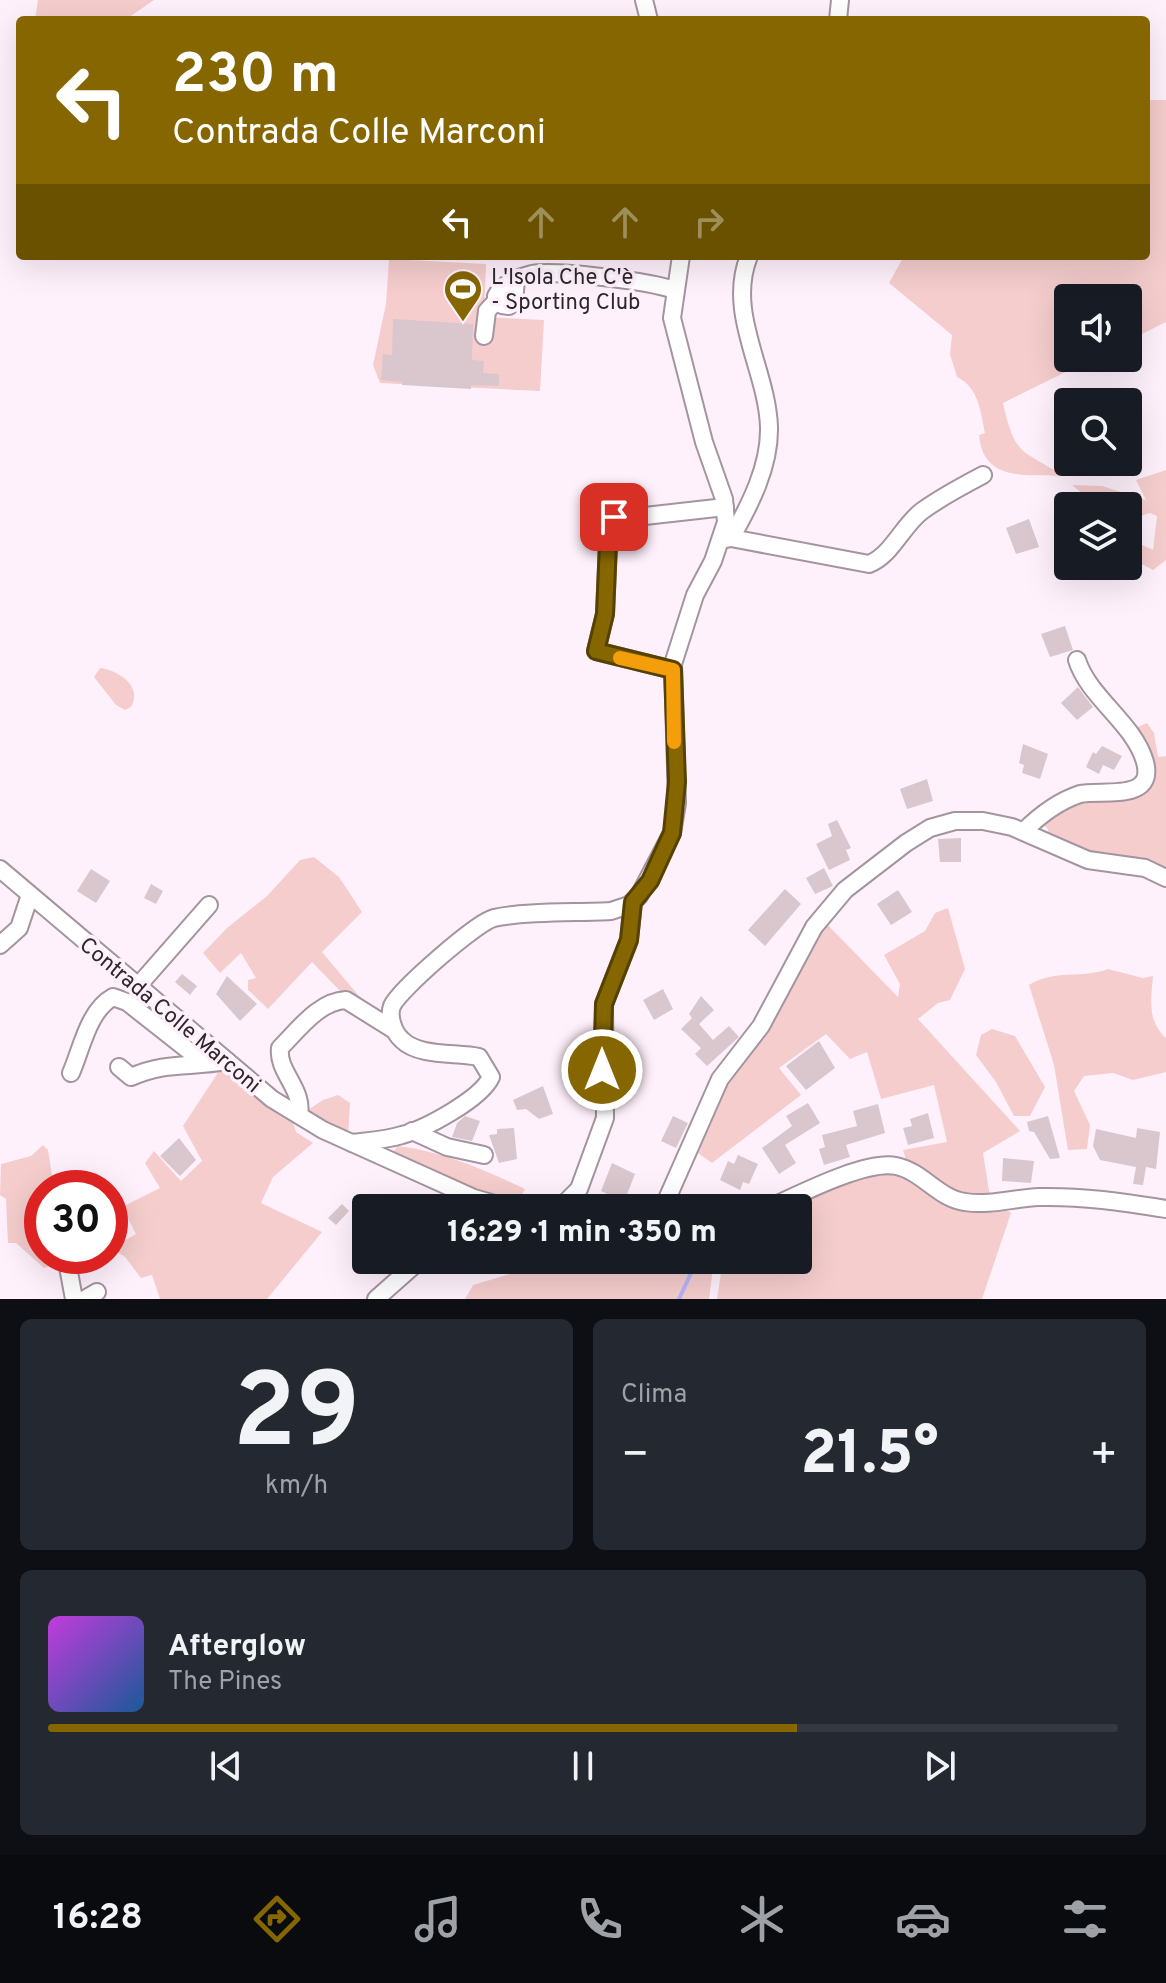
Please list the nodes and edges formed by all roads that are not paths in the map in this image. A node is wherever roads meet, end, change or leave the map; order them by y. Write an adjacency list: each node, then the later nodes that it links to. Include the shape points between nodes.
1 (680, 260): 3 (street)
2 (747, 260): 7 (street, via 741,275 742,308 769,426 753,496)
3 (674, 290): 4 (street, via 553,273 516,280 500,290 487,311); 6 (street, via 672,318 686,378)
4 (484, 336)
5 (983, 475): 7 (street, via 922,511 869,564)
6 (725, 507): 7 (street); 9 (street, via 609,520 605,614 596,651)
7 (726, 539): 9 (street, via 695,595)
8 (1077, 660): 10 (street, via 1141,750 1147,771 1144,780 1129,790 1110,796 1080,795)
9 (673, 670): 14 (street, via 677,782 672,833 650,881)
10 (1024, 831): 12 (street, via 1088,860 1145,868); 29 (street, via 983,821 930,828 829,904 761,1026 720,1079)
11 (0, 869): 13 (street, Contrada Colle Marconi)
12 (1166, 878)
13 (30, 895): 16 (street, via 19,928); 17 (street, Contrada Colle Marconi)
14 (633, 902): 18 (street, via 611,911 493,918 471,930 400,995 391,1012); 28 (street, via 629,940 604,1004 605,1118)
15 (209, 905): 17 (street)
16 (0, 945)
17 (138, 986): 19 (street, Contrada Colle Marconi)
18 (394, 1030): 23 (street, via 346,1000 319,1010 280,1048 279,1057 301,1103); 24 (street, via 420,1050 479,1057 491,1077 479,1094)
19 (208, 1045): 20 (street, Contrada Colle Marconi); 22 (street, via 193,1054 127,1002 113,997 94,1016)
20 (227, 1061): 21 (street, via 168,1064 131,1077); 23 (street, Contrada Colle Marconi)
21 (119, 1067)
22 (71, 1073)
23 (299, 1115): 25 (street, Contrada Colle Marconi)
24 (412, 1131): 25 (street); 26 (street, via 447,1147)
25 (352, 1143): 27 (street, Contrada Colle Marconi)
26 (484, 1155)
27 (453, 1194)
28 (574, 1194)
29 (669, 1194)
30 (802, 1194): 31 (street, via 848,1174 894,1166 966,1203 1098,1198)
31 (1166, 1209)
32 (69, 1274): 34 (street)
33 (404, 1274): 35 (street)
34 (74, 1299)
35 (376, 1299)

